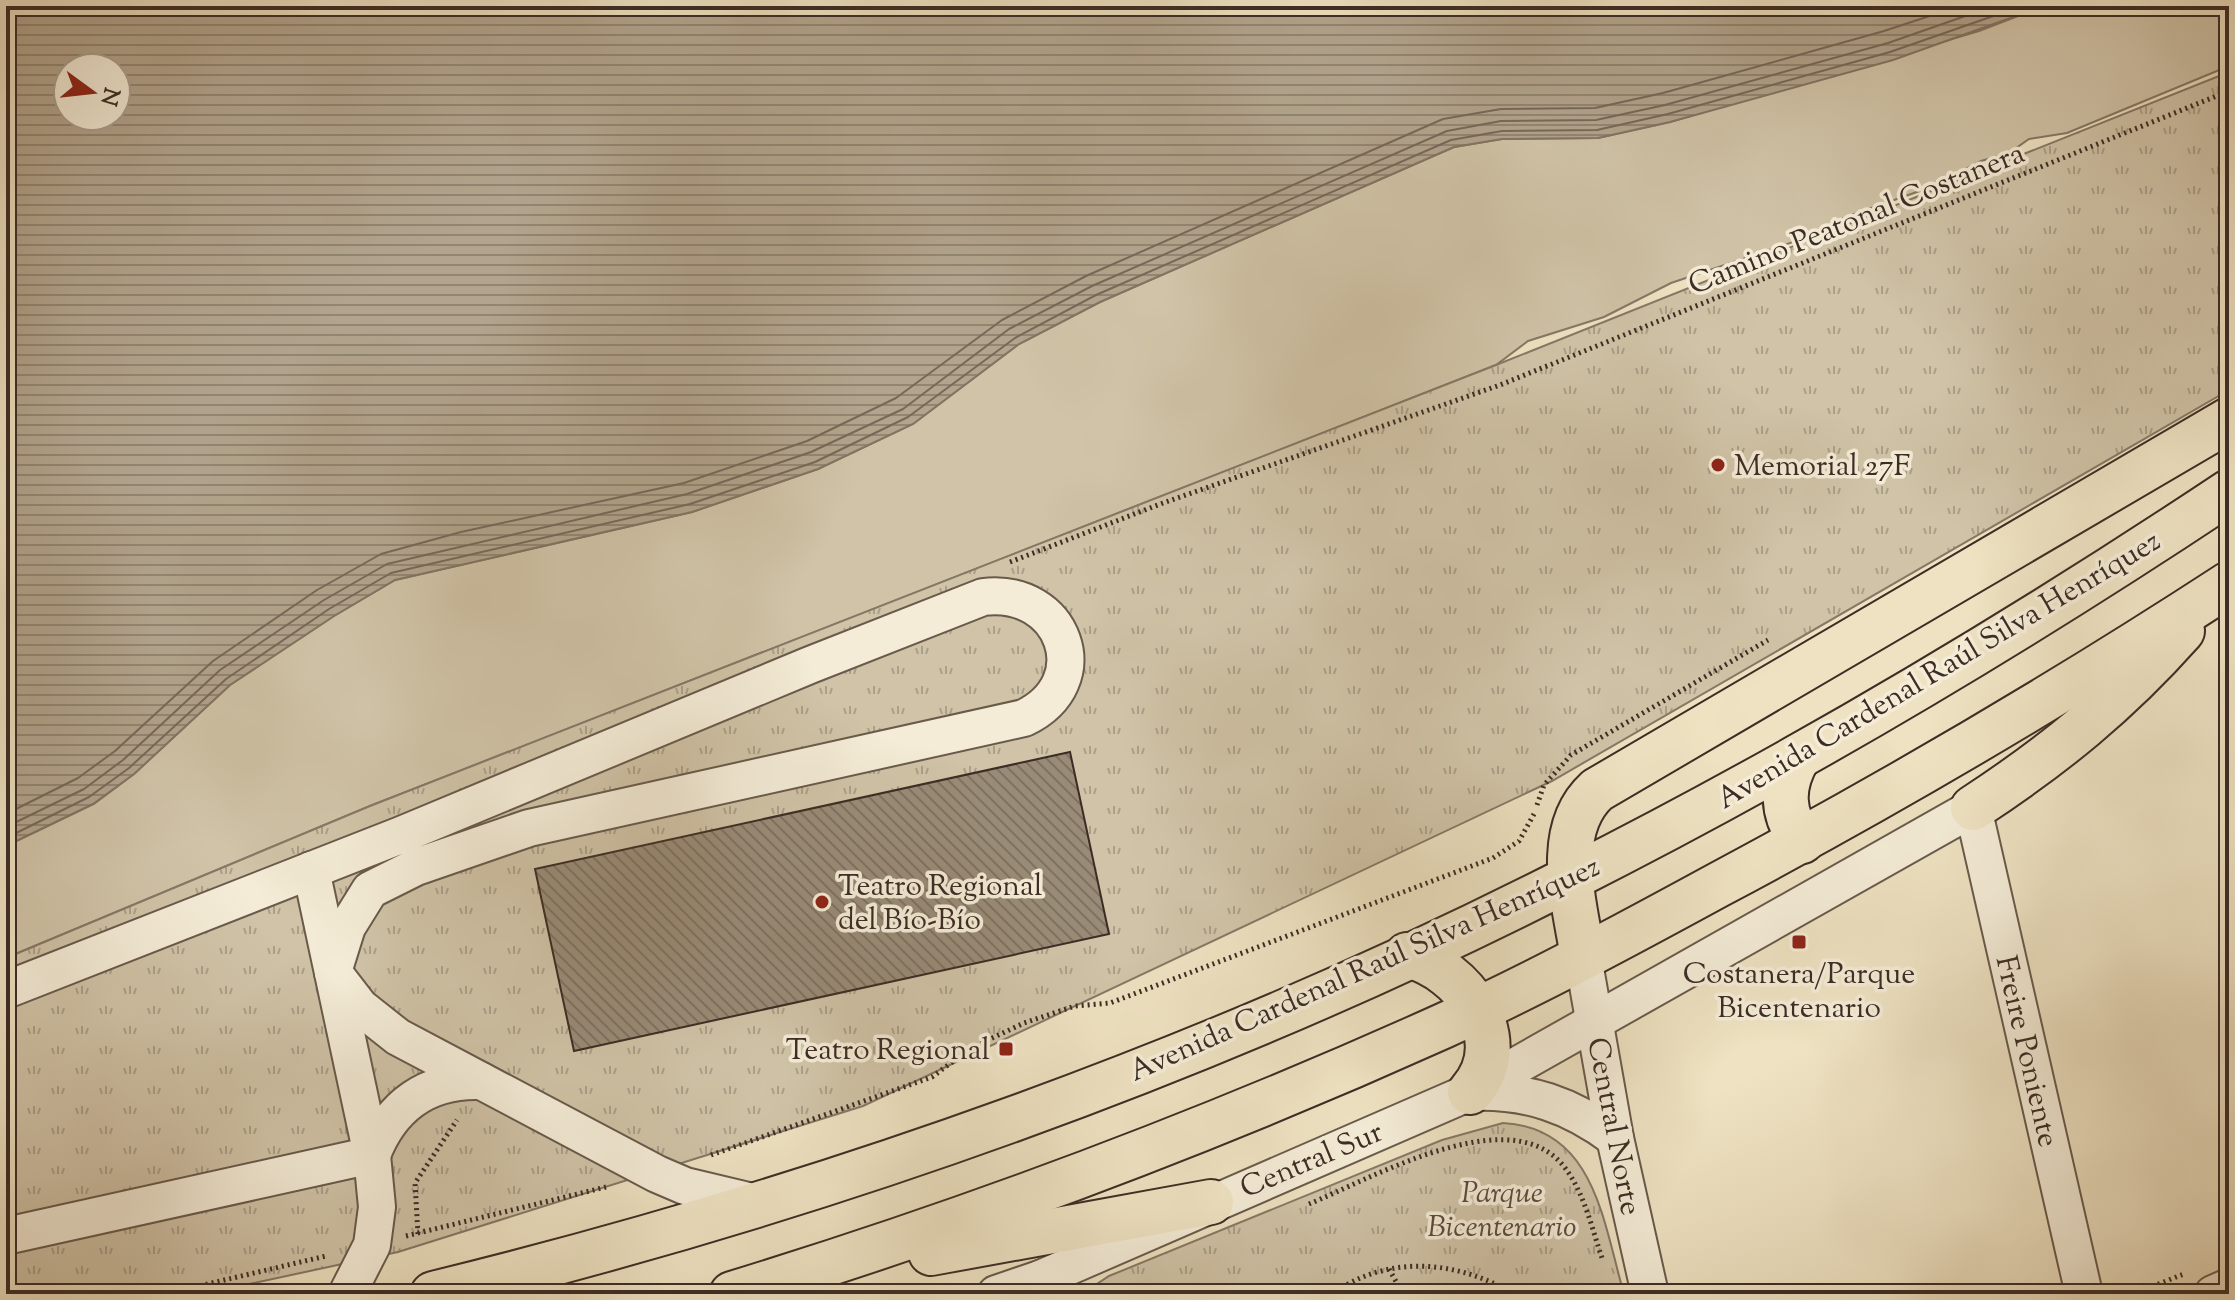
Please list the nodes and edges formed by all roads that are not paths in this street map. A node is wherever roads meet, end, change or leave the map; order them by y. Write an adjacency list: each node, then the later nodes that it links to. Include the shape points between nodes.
1 (2229, 420): 10 (main road, via 1610,781 1584,801 1578,815)
2 (2229, 468): 4 (main road)
3 (2229, 492): 4 (main road, Avenida Cardenal Raúl Silva Henríquez)
4 (2137, 552): 6 (main road, Avenida Cardenal Raúl Silva Henríquez)
5 (2222, 589): 7 (main road, via 2087,727); 8 (main road, via 1966,749)
6 (1798, 757): 8 (main road, via 1786,781 1785,808); 10 (main road, Avenida Cardenal Raúl Silva Henríquez)
7 (1973, 808): 16 (street, Central Sur); 26 (street, Freire Poniente)
8 (1802, 841): 12 (main road)
9 (311, 870): 13 (street); 13 (street, via 983,597 1021,598 1047,615 1059,632 1065,652 1061,683 1042,709 1024,718 560,820 416,867 370,890 347,927); 14 (street)
10 (1570, 879): 11 (main road, Avenida Cardenal Raúl Silva Henríquez); 12 (main road)
11 (1407, 955): 15 (main road, via 1443,968); 22 (main road, Avenida Cardenal Raúl Silva Henríquez, via 1120,1078)
12 (1583, 957): 15 (main road); 16 (street, Central Norte)
13 (333, 972): 17 (street, via 376,1022); 20 (street)
14 (6, 990)
15 (1476, 1009): 18 (main road, via 1490,1047 1485,1072); 24 (main road, via 1109,1167)
16 (1594, 1022): 18 (street, Central Sur); 19 (street, Central Norte)
17 (481, 1081): 20 (street, via 443,1084 409,1101 393,1116); 22 (street, via 657,1174)
18 (1470, 1092): 19 (street, via 1518,1093 1558,1103); 21 (street, Central Sur)
19 (1615, 1138): 33 (street, Central Norte)
20 (372, 1155): 23 (street); 29 (street, via 377,1207 372,1245)
21 (1211, 1202): 24 (main road, via 976,1246); 27 (street, Central Sur)
22 (761, 1204): 30 (main road, Avenida Cardenal Raúl Silva Henríquez)
23 (6, 1236)
24 (809, 1270): 31 (main road)
25 (2202, 1283): 28 (street)
26 (2082, 1286)
27 (1034, 1287): 32 (street, Central Sur)
28 (2229, 1287)
29 (347, 1294)
30 (433, 1294)
31 (732, 1294)
32 (996, 1294)
33 (1650, 1294)

